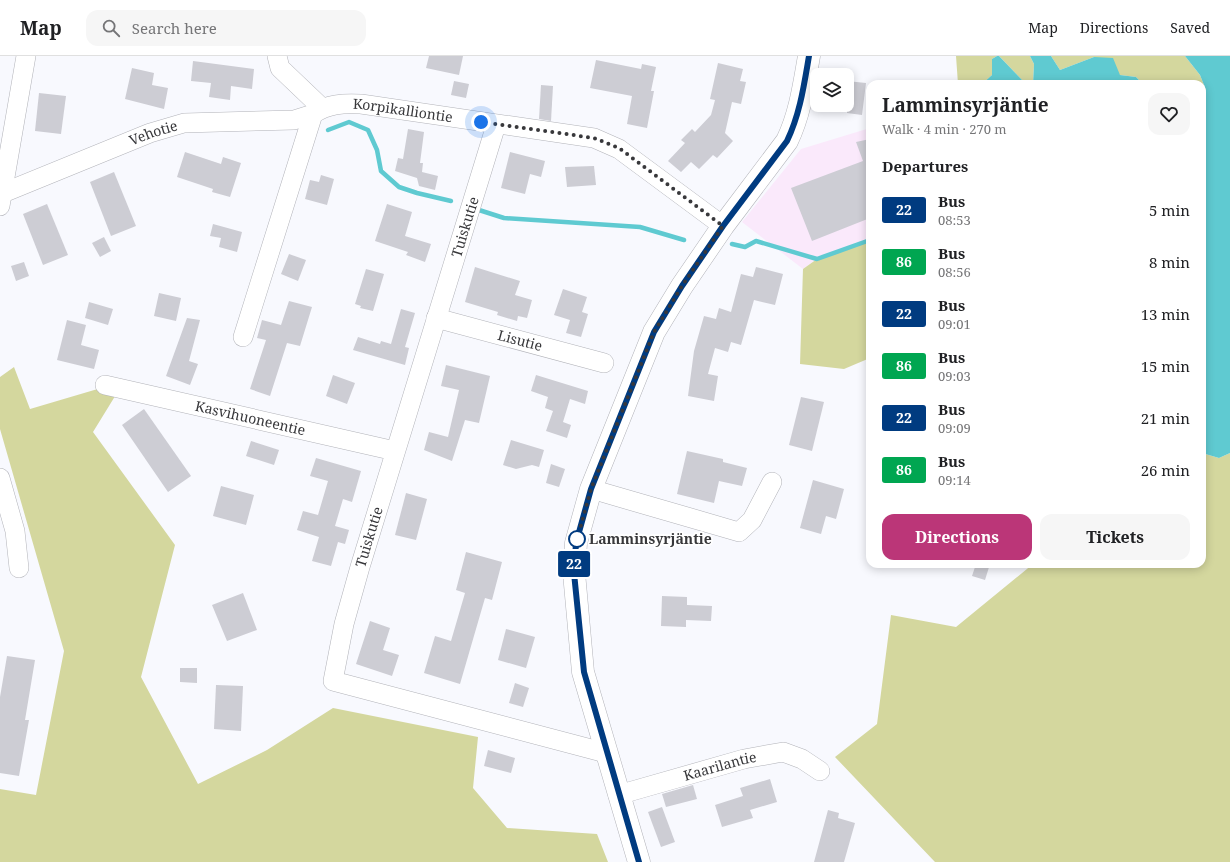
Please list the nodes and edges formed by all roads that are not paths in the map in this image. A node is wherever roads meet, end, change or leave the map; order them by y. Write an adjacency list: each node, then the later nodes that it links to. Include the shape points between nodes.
1 (26, 56): 6 (street)
2 (277, 56): 4 (street, via 280,68)
3 (808, 56): 7 (main road, via 802,94 792,131)
4 (318, 111): 5 (street, Korpikalliontie, via 341,103 361,104); 6 (street, Vehotie, via 294,120 184,123 150,133); 9 (street)
5 (496, 125): 7 (street, Korpikalliontie, via 594,138 606,142 619,148); 8 (street, Tuiskutie)
6 (2, 200)
7 (723, 226): 15 (main road, via 654,332)
8 (436, 318): 10 (street, Lisutie); 12 (street, Tuiskutie)
9 (243, 338)
10 (604, 363)
11 (105, 384): 12 (street, Kasvihuoneentie)
12 (396, 451): 17 (street, Tuiskutie, via 346,617 334,681)
13 (0, 478): 16 (street, via 15,531)
14 (772, 482): 15 (street, via 752,520 738,532)
15 (591, 489): 17 (main road, via 576,543 574,573 584,672)
16 (19, 568)
17 (606, 753): 19 (main road)
18 (820, 771): 19 (street, Kaarilantie, via 802,759 784,752 744,758)
19 (618, 795): 20 (main road)
20 (638, 862)

